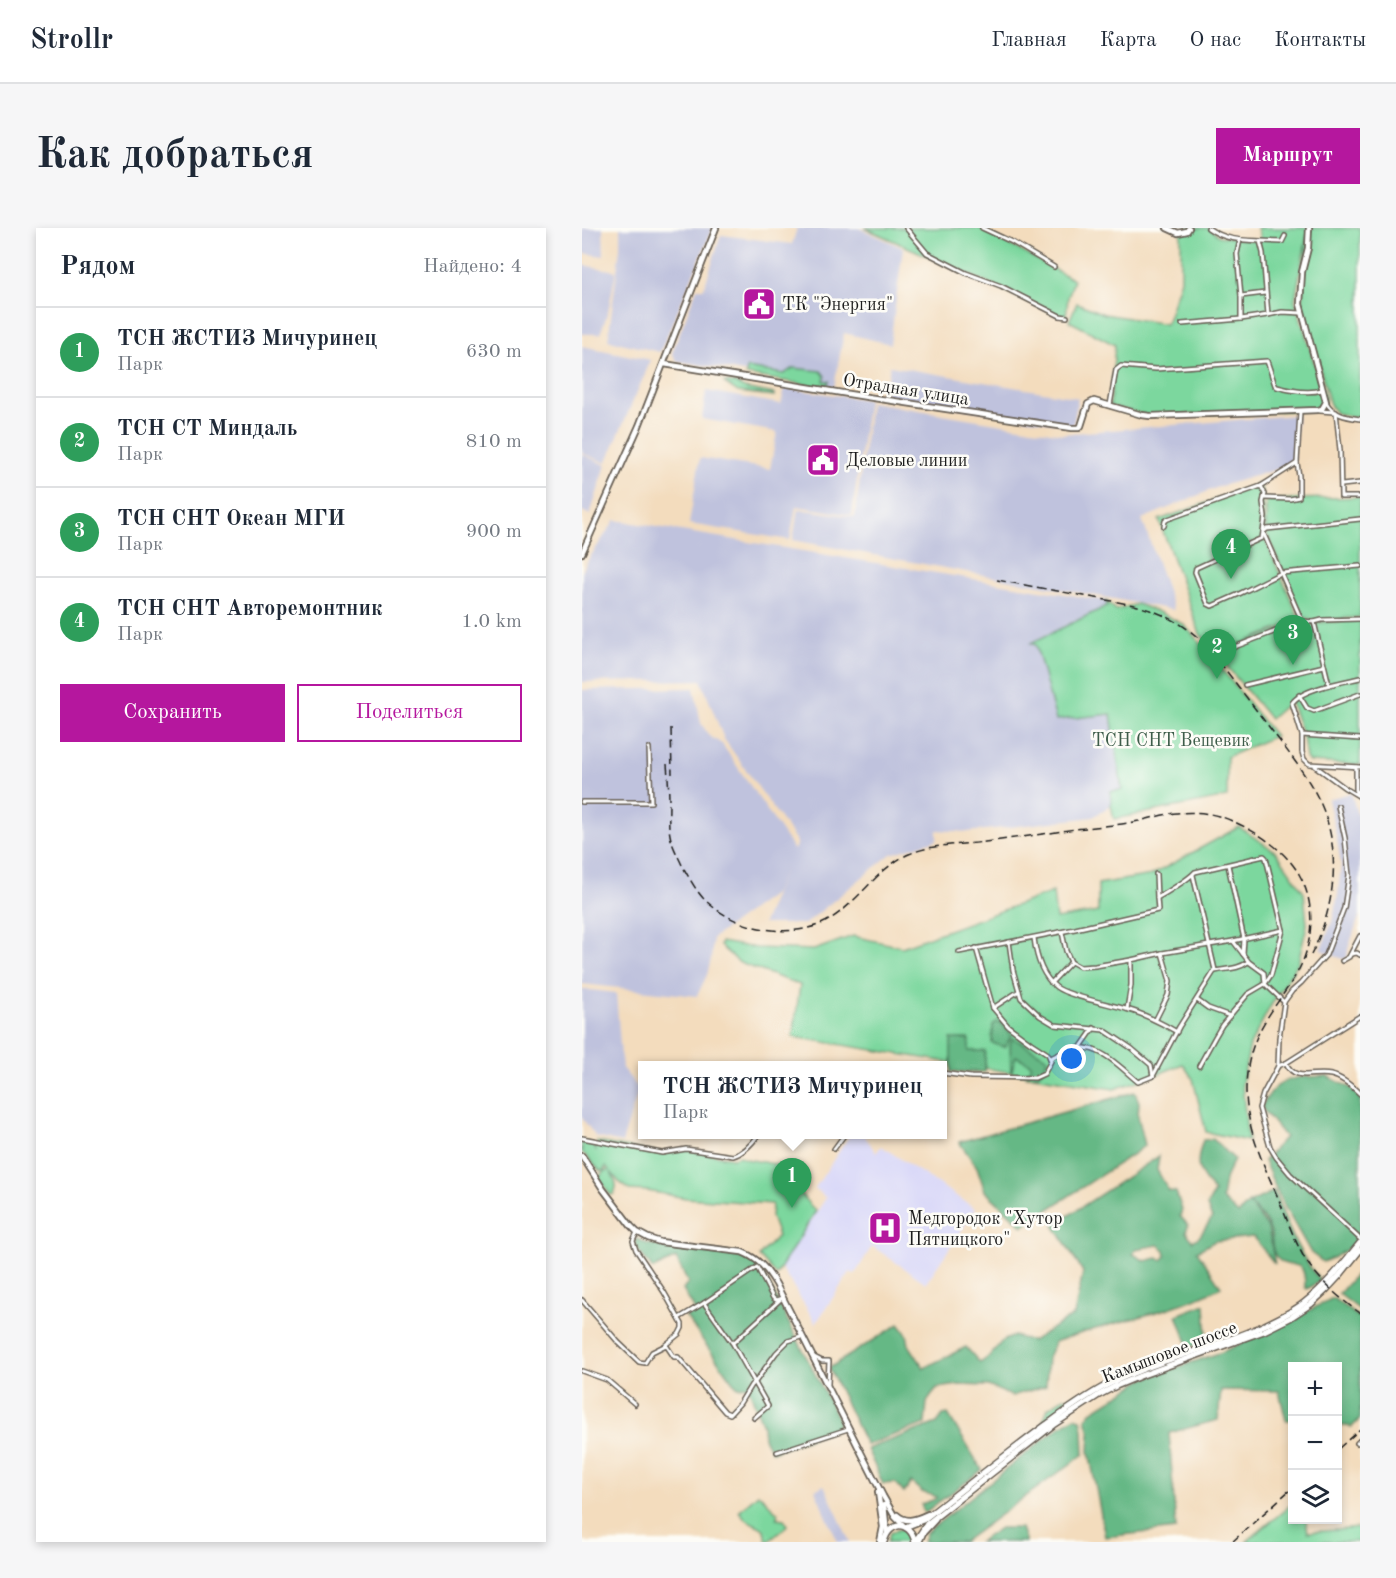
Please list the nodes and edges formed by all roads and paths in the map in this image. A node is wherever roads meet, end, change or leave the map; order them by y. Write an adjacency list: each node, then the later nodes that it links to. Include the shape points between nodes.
1 (716, 228): 19 (main road)
2 (906, 228): 16 (street, via 927,253)
3 (982, 228): 11 (street)
4 (1167, 228): 5 (main road, via 1178,233)
5 (1189, 228)
6 (1208, 228): 9 (street, via 1219,236)
7 (1309, 228): 14 (main road, via 1300,288)
8 (1285, 236): 10 (street, via 1278,243)
9 (1240, 240): 10 (street); 13 (street, via 1237,254)
10 (1260, 241): 12 (street)
11 (1054, 267)
12 (1265, 293): 13 (street); 15 (street)
13 (1241, 296): 17 (street)
14 (1302, 313): 15 (street); 20 (main road)
15 (1268, 315): 17 (street)
16 (1067, 317)
17 (1241, 319): 18 (street)
18 (1182, 324)
19 (664, 364): 22 (main road, Отрадная улица, via 1072,429 1081,426 1090,403); 36 (main road)
20 (1322, 390): 21 (main road); 22 (street, via 1301,392 1277,387 1267,361 1156,369 1121,366 1116,370)
21 (1325, 400): 23 (main road); 25 (street)
22 (1110, 406): 24 (main road, Отрадная улица, via 1150,416)
23 (1318, 410): 24 (main road, Отрадная улица); 25 (street)
24 (1300, 412): 27 (street)
25 (1336, 412): 26 (street); 29 (street)
26 (1360, 419)
27 (1297, 463): 30 (street); 32 (street, via 1299,497)
28 (1360, 483): 29 (street)
29 (1342, 484): 31 (street, via 1341,497)
30 (1261, 486): 32 (street); 34 (street, via 1168,519)
31 (1360, 496)
32 (1264, 498): 35 (street)
33 (1360, 519): 35 (street)
34 (1164, 526)
35 (1263, 532): 38 (street); 38 (street, via 1262,538 1195,570 1208,604 1212,606)
36 (582, 553)
37 (1360, 566): 38 (street)
38 (1281, 573): 40 (street)
39 (1360, 619): 41 (street)
40 (1302, 621): 41 (street); 42 (street)
41 (1314, 622): 43 (street)
42 (1220, 652)
43 (1324, 666): 45 (street); 46 (street)
44 (1360, 678): 46 (street)
45 (1245, 685)
46 (1329, 685): 48 (street)
47 (1360, 694): 48 (street, via 1314,711 1307,708)
48 (1299, 695): 49 (street, via 1292,707)
49 (1302, 735): 50 (street); 52 (street, via 1304,759)
50 (1360, 739)
51 (649, 747): 55 (street, via 651,802)
52 (1314, 765): 53 (street); 54 (street)
53 (1358, 767): 54 (street, via 1356,790)
54 (1360, 797)
55 (582, 802)
56 (1338, 806): 84 (street, via 1349,875 1344,908 1326,955)
57 (1228, 865): 59 (street); 61 (street, via 1266,858); 65 (street)
58 (1156, 874): 60 (street)
59 (1192, 874): 60 (street); 68 (street)
60 (1156, 898): 62 (street, via 1158,909)
61 (1283, 930): 65 (street); 81 (street)
62 (1062, 932): 64 (street); 77 (street)
63 (1360, 936): 72 (street)
64 (1034, 938): 67 (street); 80 (street)
65 (1244, 939): 66 (street); 73 (street)
66 (1233, 941): 68 (street); 73 (street)
67 (1009, 942): 69 (street); 82 (street)
68 (1209, 945): 71 (street); 79 (street)
69 (976, 948): 70 (street); 85 (street)
70 (959, 952)
71 (1162, 953): 75 (street); 89 (street, via 1170,981)
72 (1351, 954): 74 (street); 76 (street)
73 (1243, 955): 78 (street)
74 (1360, 955)
75 (1131, 960): 77 (street, via 1080,967); 86 (street)
76 (1342, 961)
77 (1071, 962): 80 (street)
78 (1249, 962): 79 (street, via 1238,969); 81 (street, via 1264,973)
79 (1214, 972): 83 (street)
80 (1051, 983): 86 (street, via 1057,989)
81 (1265, 984): 84 (street); 87 (street, via 1248,994)
82 (1019, 990): 85 (street); 90 (street, via 1040,1016 1055,1025)
83 (1197, 999): 87 (street); 91 (street)
84 (1284, 1002): 96 (street)
85 (993, 1008): 93 (street, via 1008,1026)
86 (1127, 1009): 89 (street)
87 (1230, 1016): 95 (street)
88 (1360, 1016): 94 (street)
89 (1156, 1019): 91 (street)
90 (1094, 1028): 92 (street); 98 (street, via 1104,1029 1131,1048 1151,1065)
91 (1177, 1032): 98 (street)
92 (1080, 1048): 93 (street); 98 (street, via 1101,1052 1138,1082)
93 (1051, 1060): 97 (street, via 1044,1074 1035,1078)
94 (1286, 1064): 96 (street); 99 (street, via 1295,1074 1333,1075)
95 (1199, 1066)
96 (1278, 1066): 106 (street, via 1259,1108 1270,1147 1290,1174)
97 (947, 1074)
98 (1153, 1076)
99 (1360, 1093)
100 (582, 1137): 101 (street, via 662,1153 686,1149 733,1156 747,1149)
101 (755, 1139)
102 (841, 1139): 103 (street)
103 (834, 1149)
104 (582, 1156): 105 (main road)
105 (637, 1232): 108 (main road, via 660,1242 752,1256 771,1275); 111 (street, via 633,1241 636,1250)
106 (1360, 1241): 126 (main road, Камышовое шоссе, via 1340,1269 1296,1308 1235,1338 1106,1385)
107 (1360, 1250): 125 (main road, Камышовое шоссе, via 1326,1290 1290,1318 1264,1332 1140,1376 1099,1395 1053,1425)
108 (782, 1298): 110 (street, via 773,1298 757,1267); 112 (main road); 113 (street)
109 (582, 1300): 114 (street, via 639,1362 645,1363 652,1352)
110 (704, 1303): 111 (street); 113 (street)
111 (679, 1318): 114 (street, via 682,1328)
112 (801, 1337): 115 (main road); 117 (street, via 788,1341)
113 (733, 1344): 117 (street)
114 (666, 1345): 117 (street, via 725,1412 730,1414 741,1403)
115 (811, 1355): 118 (main road); 118 (street, via 829,1361)
116 (582, 1371): 119 (street, via 607,1380)
117 (754, 1382): 120 (street, via 768,1406)
118 (827, 1388): 121 (main road)
119 (635, 1404)
120 (754, 1418)
121 (848, 1430): 122 (street); 123 (main road)
122 (777, 1452)
123 (877, 1486): 124 (main road); 129 (main road)
124 (884, 1499): 126 (main road, via 905,1520); 127 (main road); 128 (main road)
125 (947, 1508): 130 (main road); 130 (main road, Камышовое шоссе, via 927,1524)
126 (933, 1512): 127 (main road, Камышовое шоссе)
127 (905, 1526): 128 (main road); 130 (main road)
128 (887, 1533): 129 (main road)
129 (882, 1542)
130 (916, 1542)

